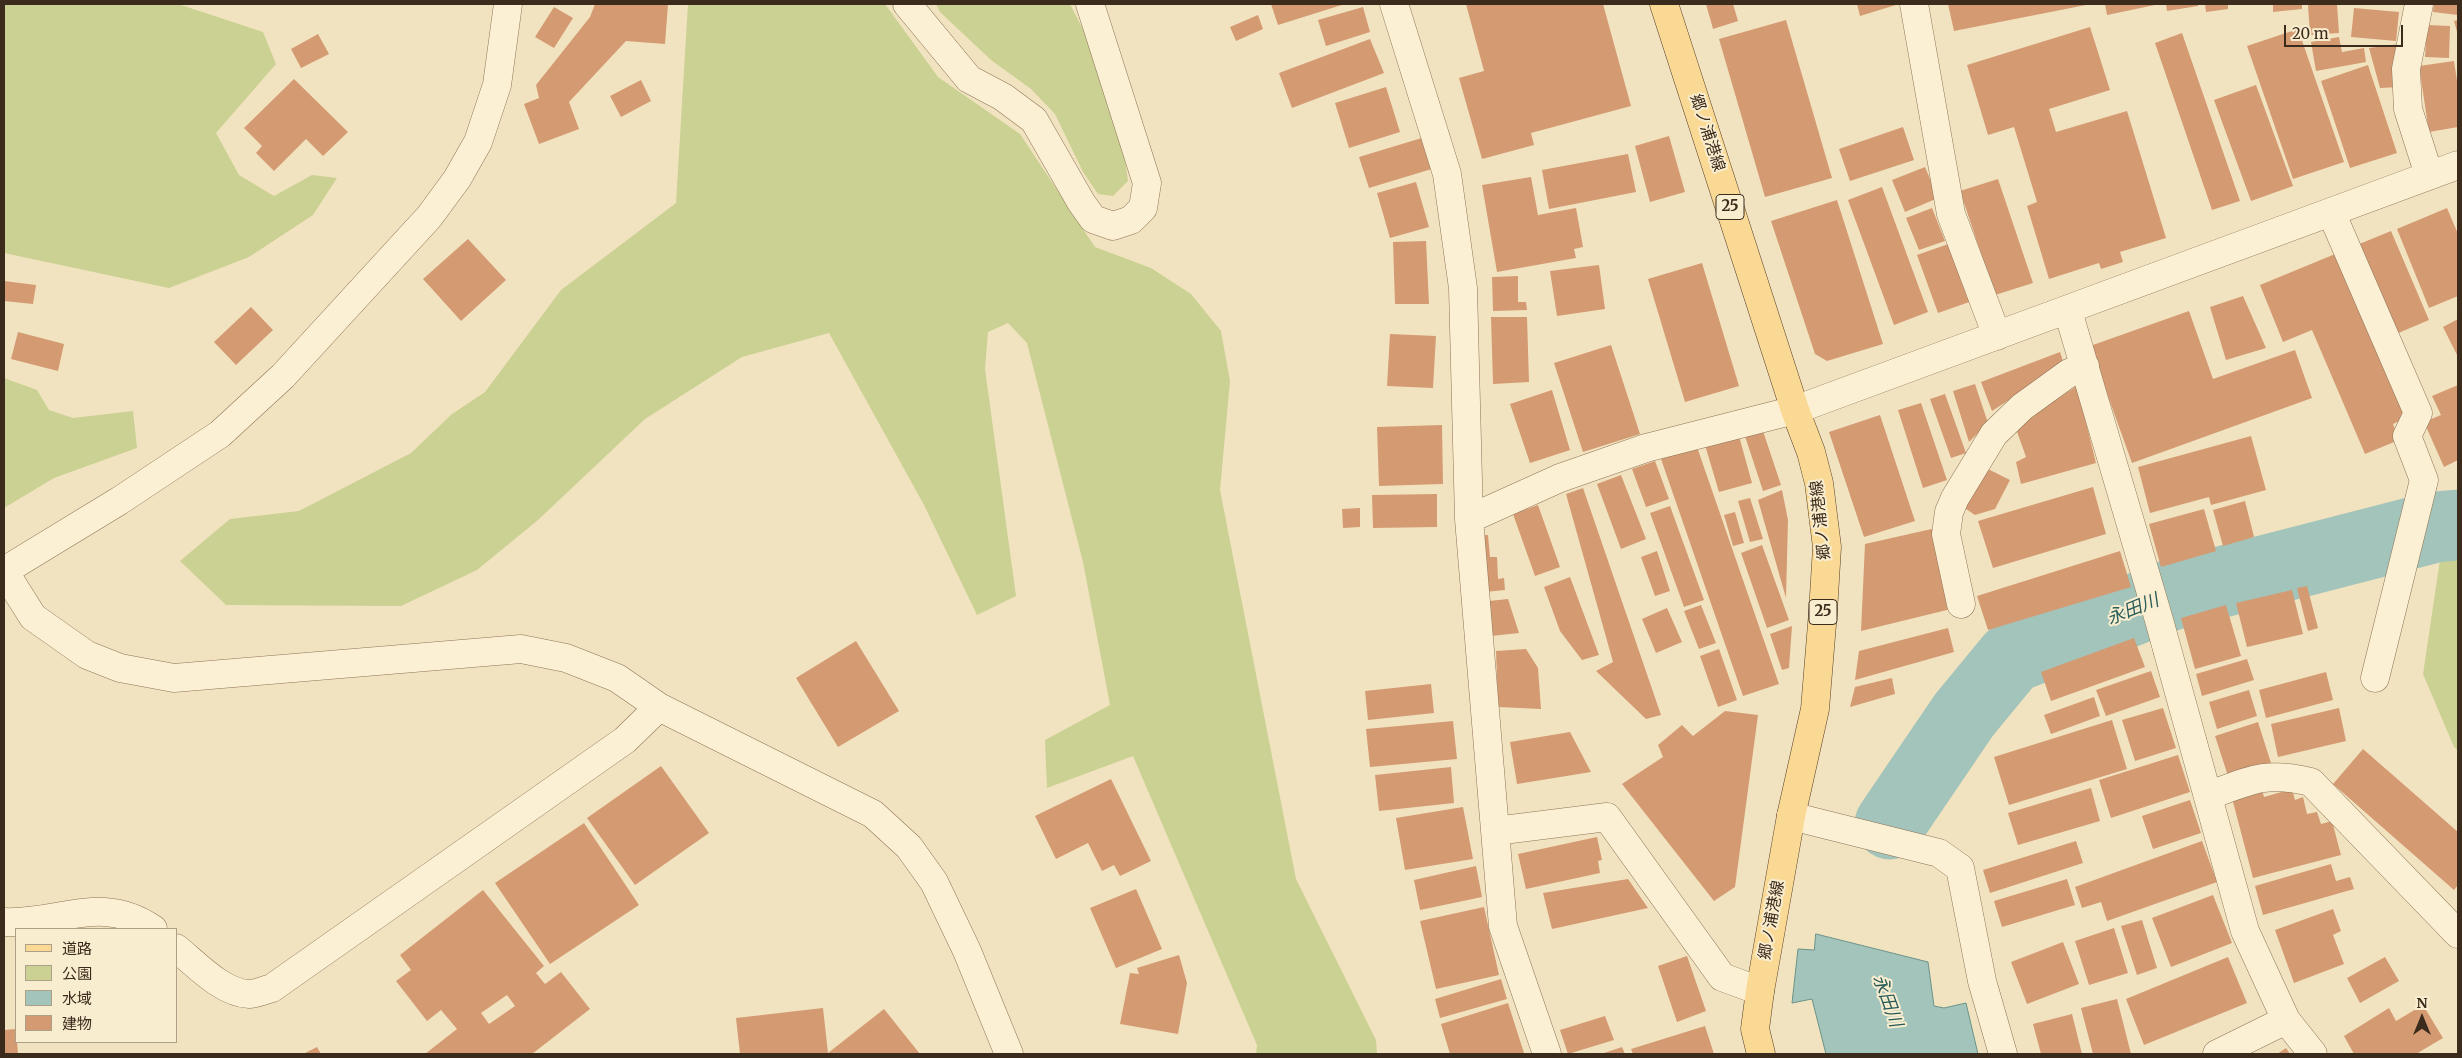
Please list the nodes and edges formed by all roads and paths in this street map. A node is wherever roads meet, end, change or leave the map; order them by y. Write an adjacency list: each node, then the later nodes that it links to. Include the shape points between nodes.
1 (508, 4): 16 (street, via 497,85 478,142 457,179 429,217 283,376 220,434 119,502)
2 (907, 4): 3 (street, via 969,79 1003,97 1034,120 1093,219 1113,226 1131,220 1144,208 1147,183)
3 (1090, 4)
4 (1394, 4): 15 (street, via 1447,174 1463,288)
5 (1664, 4): 14 (main road, 郷ノ浦港線 / 25)
6 (1914, 4): 12 (street, via 1952,214)
7 (2419, 4): 9 (street, via 2406,69 2408,101)
8 (2458, 166): 9 (street)
9 (2429, 175): 10 (street)
10 (2331, 212): 11 (street); 18 (street, via 2418,413 2407,436 2424,480)
11 (2068, 311): 12 (street); 13 (street)
12 (1997, 336): 14 (street)
13 (2086, 366): 17 (street, via 2069,373 2022,407 1994,434 1955,498 1946,534); 20 (street)
14 (1795, 410): 15 (street, via 1646,448 1560,478); 21 (main road, 郷ノ浦港線 / 25, via 1819,483 1827,547 1815,709)
15 (1469, 519): 22 (street)
16 (4, 571): 19 (street, via 33,616 87,655 120,668 174,678 521,649 566,658 617,678)
17 (1961, 604)
18 (2375, 678)
19 (659, 707): 26 (street, via 625,740 272,988 250,994 231,989); 29 (street, via 873,814 909,847 934,882 967,951)
20 (2208, 796): 25 (street, via 2259,777 2289,776 2311,782); 28 (street, via 2245,932)
21 (1791, 816): 27 (main road, 郷ノ浦港線 / 25); 32 (street, via 1939,853 1960,868 1982,982)
22 (1495, 831): 27 (street, via 1606,817 1722,977); 30 (street, via 1503,926)
23 (4, 922): 24 (street, via 77,912 115,912)
24 (152, 928)
25 (2458, 934)
26 (178, 949)
27 (1760, 991): 31 (main road, 郷ノ浦港線 / 25, via 1755,1029)
28 (2286, 1020): 33 (street); 34 (street)
29 (1009, 1054)
30 (1547, 1054)
31 (1761, 1054)
32 (2003, 1054)
33 (2217, 1054)
34 (2313, 1054)

